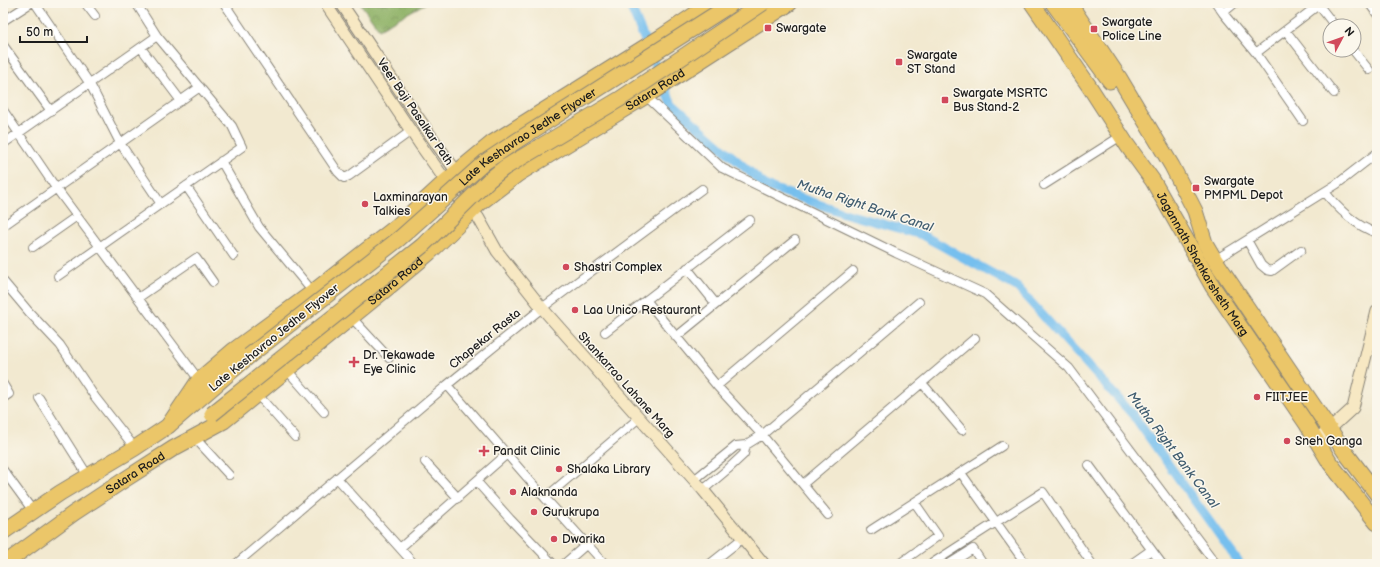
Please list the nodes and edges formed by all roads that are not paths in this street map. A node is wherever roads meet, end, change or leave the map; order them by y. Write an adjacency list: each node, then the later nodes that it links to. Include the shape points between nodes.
1 (31, 3): 24 (street)
2 (35, 3): 33 (street)
3 (85, 3): 22 (street)
4 (136, 3): 27 (street)
5 (224, 3): 41 (street, via 344,178)
6 (326, 3): 41 (main road, Veer Baji Pasalkar Path)
7 (342, 3): 48 (main road, Veer Baji Pasalkar Path)
8 (733, 3): 97 (highway, Late Keshavrao Jedhe Flyover, bridge, via 486,162 400,238 249,356)
9 (763, 3): 107 (highway, bridge, via 620,99 488,180 422,246 212,414)
10 (790, 3): 36 (highway, Satara Road)
11 (1032, 3): 43 (highway, Jagannath Shankarsheth Marg)
12 (1044, 3): 49 (highway, via 1117,112)
13 (1053, 3): 63 (highway, via 1134,118)
14 (1069, 3): 63 (highway, Jagannath Shankarsheth Marg, via 1120,79 1172,166 1195,211)
15 (1216, 3): 20 (street)
16 (1235, 3): 20 (street)
17 (1369, 3): 21 (street)
18 (708, 4): 25 (street); 48 (highway, via 661,37 492,143)
19 (1319, 4): 23 (street); 26 (street)
20 (1223, 13): 30 (street)
21 (1377, 14)
22 (95, 16)
23 (1329, 18)
24 (3, 21)
25 (720, 23)
26 (1286, 31): 30 (street); 35 (street)
27 (157, 36): 29 (street); 34 (street)
28 (3, 45): 39 (street)
29 (141, 48): 33 (street); 37 (street)
30 (1256, 53): 40 (street)
31 (1360, 58): 32 (street)
32 (1369, 70)
33 (90, 84): 39 (street); 44 (street)
34 (200, 87): 37 (street); 47 (street, via 232,126 242,146)
35 (1334, 93)
36 (648, 95): 56 (highway, Satara Road, via 518,174); 150 (street, via 722,168 985,294 1069,368)
37 (181, 101): 44 (street)
38 (3, 110): 42 (street)
39 (51, 111): 42 (street)
40 (1303, 121)
41 (411, 131): 48 (main road, Veer Baji Pasalkar Path)
42 (19, 133): 45 (street); 52 (street)
43 (1121, 136): 49 (highway, Jagannath Shankarsheth Marg); 50 (street)
44 (120, 143): 52 (street); 55 (street)
45 (3, 144)
46 (1377, 154): 54 (street)
47 (221, 161): 51 (street); 74 (street, via 259,227)
48 (451, 177): 56 (main road, Veer Baji Pasalkar Path); 74 (highway, via 396,227)
49 (1153, 181): 103 (highway, Jagannath Shankarsheth Marg, via 1213,287)
50 (1044, 185)
51 (186, 186): 55 (street); 67 (street)
52 (56, 188): 57 (street); 59 (street)
53 (702, 189): 79 (street, Chapekar Rasta)
54 (1325, 192): 60 (street, via 1344,213); 62 (street)
55 (162, 204): 65 (street)
56 (476, 211): 79 (main road, Shankarrao Lahane Marg, via 497,251); 81 (highway, Satara Road)
57 (77, 216): 64 (street); 65 (street)
58 (750, 220): 69 (street)
59 (3, 226)
60 (1377, 233)
61 (795, 240): 78 (street)
62 (1247, 240): 66 (street, via 1261,265 1272,271); 68 (street)
63 (1205, 243): 68 (highway, Jagannath Shankarsheth Marg)
64 (33, 247)
65 (99, 247): 71 (street); 75 (street)
66 (1301, 250)
67 (234, 256)
68 (1215, 260): 98 (highway, Jagannath Shankarsheth Marg)
69 (687, 268): 76 (street); 78 (street)
70 (853, 271): 91 (street)
71 (58, 276)
72 (3, 281): 106 (street, via 60,345)
73 (213, 282): 75 (street, via 196,258)
74 (313, 292): 87 (highway, via 234,350)
75 (138, 298): 87 (street)
76 (646, 300): 82 (street); 83 (street)
77 (919, 302): 100 (street)
78 (716, 304): 83 (street)
79 (542, 308): 90 (street, Chapekar Rasta); 96 (main road, Shankarrao Lahane Marg)
80 (1377, 312): 98 (main road, via 1353,408)
81 (352, 318): 85 (street); 86 (highway, Satara Road)
82 (605, 332)
83 (676, 336): 91 (street)
84 (975, 338): 88 (street)
85 (389, 358)
86 (287, 370): 92 (highway, Satara Road); 95 (street)
87 (199, 380): 97 (highway)
88 (922, 383): 99 (street); 118 (street)
89 (3, 384): 93 (street, via 9,394)
90 (447, 385): 108 (street); 115 (street, Chapekar Rasta)
91 (717, 386): 100 (street)
92 (257, 394): 101 (highway, Satara Road, via 224,421); 102 (street)
93 (3, 398)
94 (40, 398): 114 (street)
95 (324, 412)
96 (639, 418): 116 (main road, Shankarrao Lahane Marg); 122 (street)
97 (168, 426): 106 (highway, Satara Road)
98 (1330, 429): 103 (main road); 120 (highway, Jagannath Shankarsheth Marg)
99 (962, 430)
100 (762, 435): 104 (street); 118 (street)
101 (194, 437): 107 (highway, Satara Road); 113 (street)
102 (296, 437)
103 (1316, 439): 127 (highway, Jagannath Shankarsheth Marg, via 1330,463)
104 (746, 445): 116 (street, via 736,446); 119 (street, via 744,454)
105 (1002, 446): 112 (street)
106 (135, 448): 114 (highway, Satara Road)
107 (174, 448): 134 (highway, Satara Road, via 74,513)
108 (507, 454): 117 (street); 122 (street)
109 (425, 462): 121 (street)
110 (1089, 465): 133 (street)
111 (3, 470): 124 (street)
112 (961, 473): 123 (street); 126 (street)
113 (229, 475)
114 (88, 476): 124 (highway, Satara Road)
115 (337, 478): 132 (street); 135 (street, Chapekar Rasta)
116 (694, 480): 119 (main road, Shankarrao Lahane Marg)
117 (477, 482): 121 (street); 137 (street)
118 (802, 484): 125 (street)
119 (703, 490): 130 (main road, Shankarrao Lahane Marg)
120 (1377, 494)
121 (458, 498): 132 (street)
122 (545, 498): 131 (street)
123 (915, 503): 128 (street); 142 (street, via 938,536)
124 (33, 511): 129 (highway, Satara Road)
125 (828, 515)
126 (997, 522): 143 (street); 146 (street); 147 (street, via 1043,492)
127 (1377, 523)
128 (871, 530)
129 (3, 532)
130 (743, 538): 140 (street); 141 (main road, Shankarrao Lahane Marg)
131 (587, 544): 138 (street); 139 (street)
132 (400, 548): 136 (street)
133 (1151, 550): 148 (street); 149 (street)
134 (4, 564)
135 (236, 564)
136 (414, 564)
137 (553, 564)
138 (564, 564)
139 (605, 564)
140 (710, 564)
141 (764, 564)
142 (900, 564)
143 (931, 564)
144 (950, 564): 145 (street, via 973,549)
145 (983, 564)
146 (1026, 564)
147 (1092, 564)
148 (1131, 564)
149 (1162, 564)
150 (1216, 564)

